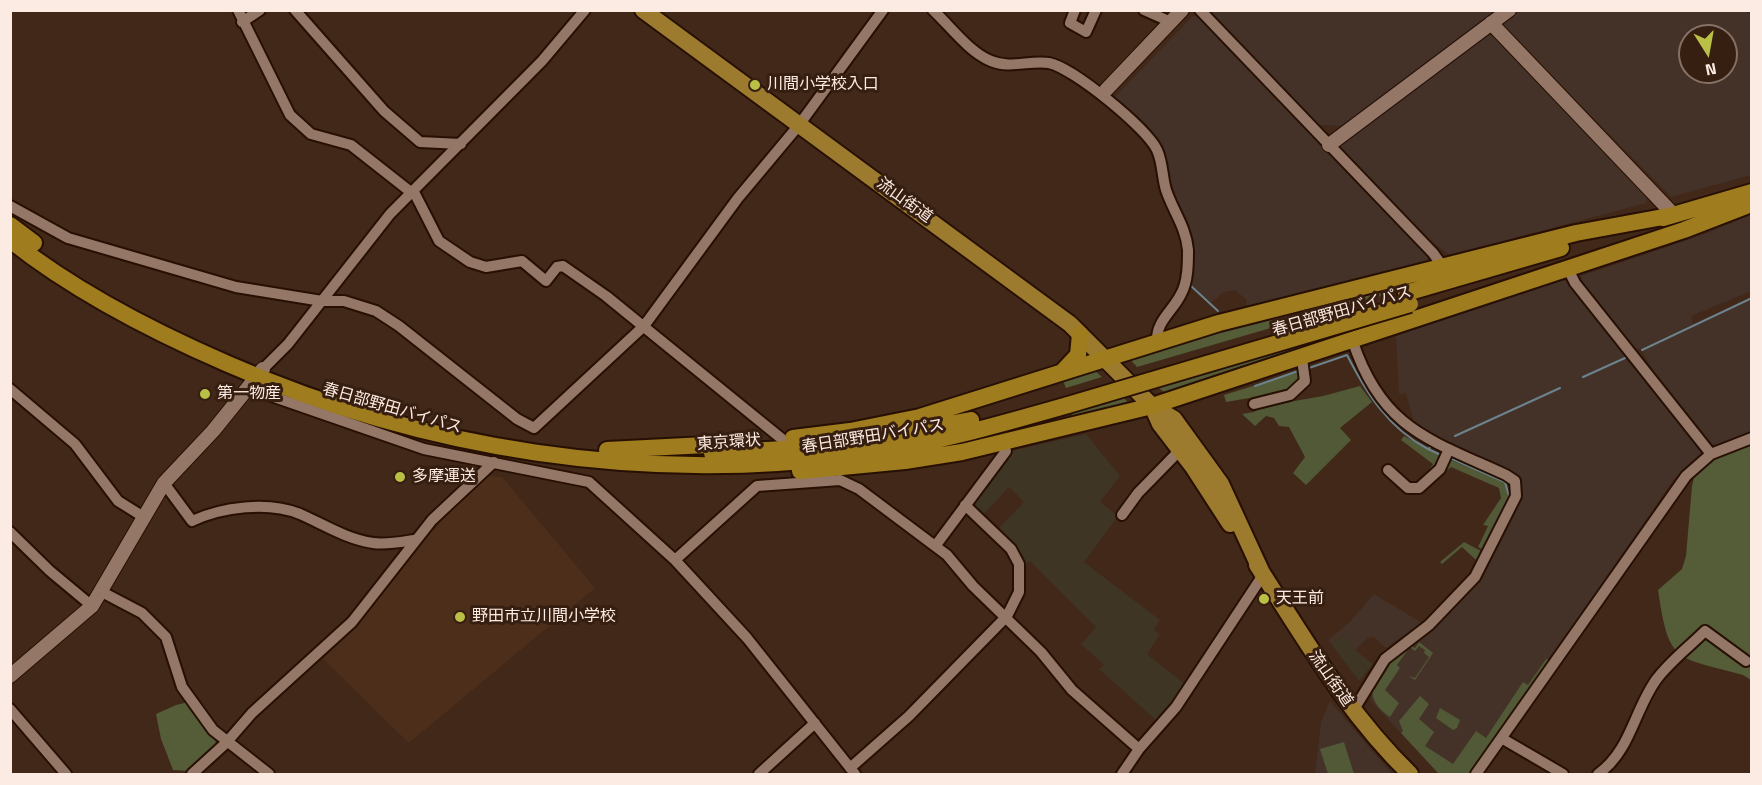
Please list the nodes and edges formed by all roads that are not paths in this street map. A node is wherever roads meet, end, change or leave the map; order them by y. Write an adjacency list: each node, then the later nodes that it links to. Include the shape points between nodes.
1 (238, 10): 14 (street)
2 (260, 10): 14 (street)
3 (295, 10): 19 (street, via 384,111 420,141)
4 (585, 10): 19 (street)
5 (643, 10): 18 (main road, 流山街道)
6 (883, 10): 18 (street)
7 (933, 10): 33 (street, via 991,61 1023,65 1039,62 1060,67 1131,119 1157,149 1166,190 1183,227 1188,249 1185,284 1156,330)
8 (1075, 10): 9 (street, via 1070,23 1086,32)
9 (1096, 10)
10 (1144, 10): 15 (street)
11 (1182, 10): 15 (street)
12 (1200, 10): 20 (street)
13 (1509, 10): 16 (street)
14 (242, 22): 21 (street, via 290,115 311,134 351,146)
15 (1171, 22): 17 (street)
16 (1491, 23): 20 (street); 24 (street)
17 (1106, 90)
18 (800, 125): 31 (street, via 738,198); 32 (main road, 流山街道)
19 (461, 144): 21 (street)
20 (1329, 145): 27 (street)
21 (413, 193): 30 (street, via 390,214); 31 (street, via 439,241 470,262 486,267 522,261 546,281 557,267 563,266)
22 (1750, 201): 24 (highway, 春日部野田バイパス); 28 (highway, via 1684,230); 29 (highway, 春日部野田バイパス)
23 (10, 206): 30 (street, via 80,241 236,287)
24 (1674, 215): 27 (highway, 東京環状, via 1576,233); 29 (highway, 春日部野田バイパス)
25 (10, 225): 38 (highway, 春日部野田バイパス, via 112,293 198,339)
26 (10, 240): 38 (highway, 春日部野田バイパス, via 108,304)
27 (1443, 267): 33 (highway, 東京環状)
28 (1568, 269): 34 (highway); 49 (street, via 1575,283)
29 (1408, 299): 40 (highway, 春日部野田バイパス)
30 (322, 301): 31 (street, via 344,301 376,311 517,420 534,428); 38 (street)
31 (644, 326): 44 (street)
32 (1080, 334): 35 (main road, 流山街道); 37 (highway, via 1078,355)
33 (1157, 341): 35 (highway, 東京環状)
34 (1353, 342): 36 (highway); 47 (street, via 1369,382 1400,420 1411,430)
35 (1104, 358): 37 (highway, 東京環状); 42 (main road, 流山街道)
36 (1302, 359): 41 (street, via 1305,381 1296,392); 42 (highway)
37 (1062, 372): 44 (highway, 東京環状, via 920,417)
38 (256, 378): 48 (highway, 春日部野田バイパス, via 505,437); 50 (street, via 424,449); 51 (highway, 春日部野田バイパス, via 355,412 466,440 582,459); 53 (street)
39 (10, 389): 56 (street, via 75,444 118,501)
40 (1067, 399): 48 (highway, 春日部野田バイパス, via 938,428 821,447 732,453); 51 (highway, 春日部野田バイパス, via 959,434 857,454)
41 (1254, 404)
42 (1152, 406): 45 (highway); 46 (main road, 流山街道, via 1160,424); 61 (main road, 流山街道, via 1174,419 1215,474)
43 (1752, 438): 49 (street)
44 (782, 439): 48 (highway, 東京環状)
45 (1004, 444): 51 (highway, via 905,461 818,470 725,471); 54 (street, via 1006,451)
46 (1181, 449): 55 (street); 61 (main road, 流山街道)
47 (1449, 449): 52 (street, via 1440,469 1419,488 1408,488); 68 (street, via 1515,481 1516,496 1476,577 1429,625 1385,659)
48 (607, 450)
49 (1711, 454): 70 (street, via 1686,476)
50 (494, 462): 58 (street); 60 (street, via 590,482)
51 (692, 465)
52 (1388, 470)
53 (164, 483): 56 (street); 58 (street, via 192,521 233,509 280,508 348,538 374,544)
54 (965, 505): 59 (street); 64 (street, via 1011,549 1018,564 1019,592)
55 (1122, 515)
56 (142, 516): 62 (street)
57 (10, 532): 63 (street)
58 (414, 540): 71 (street, via 352,622 260,705)
59 (936, 545): 60 (street, via 859,489 840,480 757,486); 64 (street)
60 (675, 560): 69 (street, via 747,638)
61 (1263, 574): 68 (main road, 流山街道); 72 (street, via 1176,707)
62 (102, 592): 63 (street); 71 (street, via 142,613 166,637 182,687)
63 (92, 606): 66 (street)
64 (1007, 616): 72 (street, via 1072,690); 73 (street)
65 (1746, 661): 82 (street, via 1705,631 1656,679 1622,750)
66 (10, 676)
67 (10, 709): 74 (street)
68 (1353, 711): 79 (main road, 流山街道)
69 (815, 723): 73 (street); 77 (street)
70 (1503, 739): 80 (street); 81 (street)
71 (226, 743): 75 (street); 76 (street)
72 (1139, 749): 78 (street)
73 (852, 771)
74 (66, 774)
75 (192, 774)
76 (268, 774)
77 (759, 774)
78 (1122, 774)
79 (1410, 774)
80 (1476, 774)
81 (1563, 774)
82 (1598, 774)

